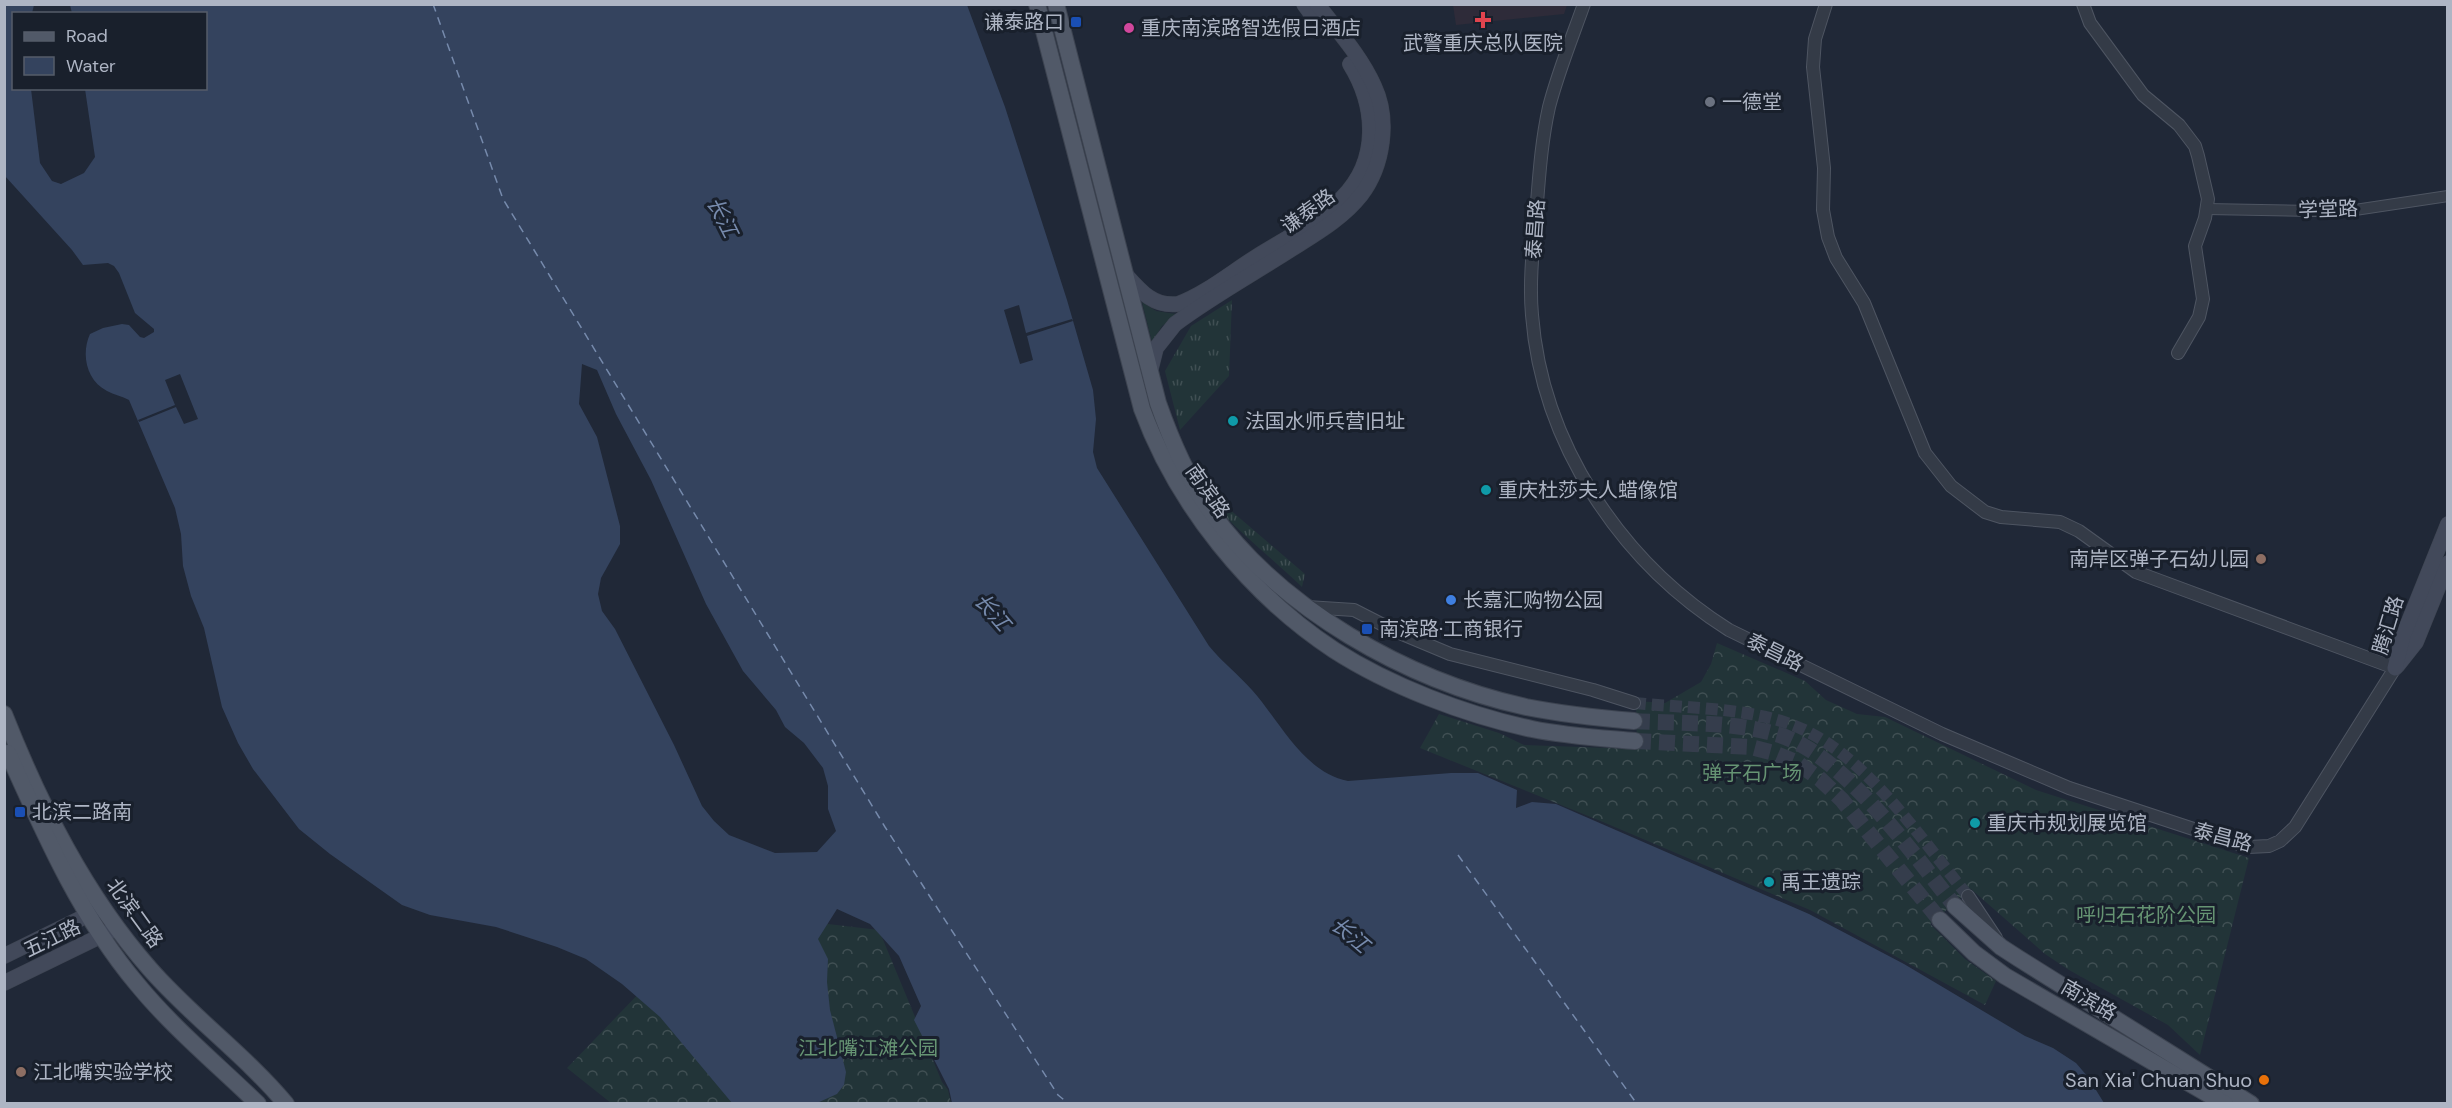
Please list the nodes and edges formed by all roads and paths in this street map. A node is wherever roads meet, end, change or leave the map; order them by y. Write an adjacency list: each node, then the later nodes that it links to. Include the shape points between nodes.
1 (1038, 4): 11 (main road, 南滨路)
2 (1043, 4): 9 (main road, via 1055,45 1063,44)
3 (1056, 4): 9 (main road, 南滨路)
4 (1304, 4): 14 (main road, 谦泰路, via 1351,65 1368,104 1369,147 1354,184 1314,221 1184,302 1155,302)
5 (1317, 4): 16 (main road, 谦泰路, via 1359,60 1377,92 1383,131 1374,174 1336,220 1174,324 1156,348)
6 (1584, 4): 20 (street, 泰昌路, via 1558,77 1543,139 1530,288 1535,340 1548,396 1581,476 1600,507 1645,563 1700,611 1729,630 1942,734 2069,788 2248,847 2269,846 2295,827)
7 (1826, 4): 20 (street, via 1815,39 1813,67 1828,237 1836,258 1864,303 1925,453 1951,486 1985,512 2060,522 2136,572)
8 (2083, 4): 13 (street, via 2090,23 2143,95 2179,125 2194,146 2208,199)
9 (1064, 33): 10 (main road, 南滨路)
10 (1076, 80): 11 (main road, via 1064,85); 14 (main road, 南滨路)
11 (1062, 96): 24 (main road, 南滨路, via 1135,384 1152,436 1182,494 1235,562 1267,595 1334,650 1410,688 1531,728)
12 (2448, 196): 13 (street, 学堂路, via 2355,210)
13 (2207, 209): 15 (street, via 2195,246 2202,307)
14 (1126, 275): 16 (main road, 南滨路)
15 (2178, 353)
16 (1150, 372): 19 (main road, 南滨路, via 1167,430 1195,488 1249,555)
17 (2448, 524): 20 (main road, 腾汇路, via 2403,636)
18 (2448, 563): 20 (main road, 腾汇路, via 2416,642)
19 (1307, 607): 21 (street, via 1354,610 1450,654); 23 (main road, 南滨路, via 1344,632 1440,680 1525,706)
20 (2395, 668)
21 (1634, 704)
22 (4, 714): 27 (main road, 北滨二路)
23 (1634, 721)
24 (1635, 741)
25 (4, 744): 27 (main road, 北滨二路, via 39,822)
26 (1962, 901): 32 (main road, 南滨路)
27 (96, 911): 29 (main road, 北滨二路); 30 (main road, 五江路); 31 (main road, 北滨二路)
28 (1940, 920): 35 (main road, 南滨路)
29 (117, 928): 31 (main road, 五江路); 37 (main road, 北滨二路, via 151,970)
30 (51, 934): 33 (main road, 五江路); 34 (main road, via 63,941)
31 (102, 936): 34 (main road, 五江路); 38 (main road, 北滨二路, via 154,1003)
32 (2008, 951): 35 (main road, via 2000,961); 40 (main road, 南滨路)
33 (4, 956)
34 (60, 957): 36 (main road, 五江路)
35 (2000, 972): 39 (main road, 南滨路)
36 (4, 983)
37 (286, 1103)
38 (258, 1104)
39 (2225, 1104)
40 (2251, 1104)

